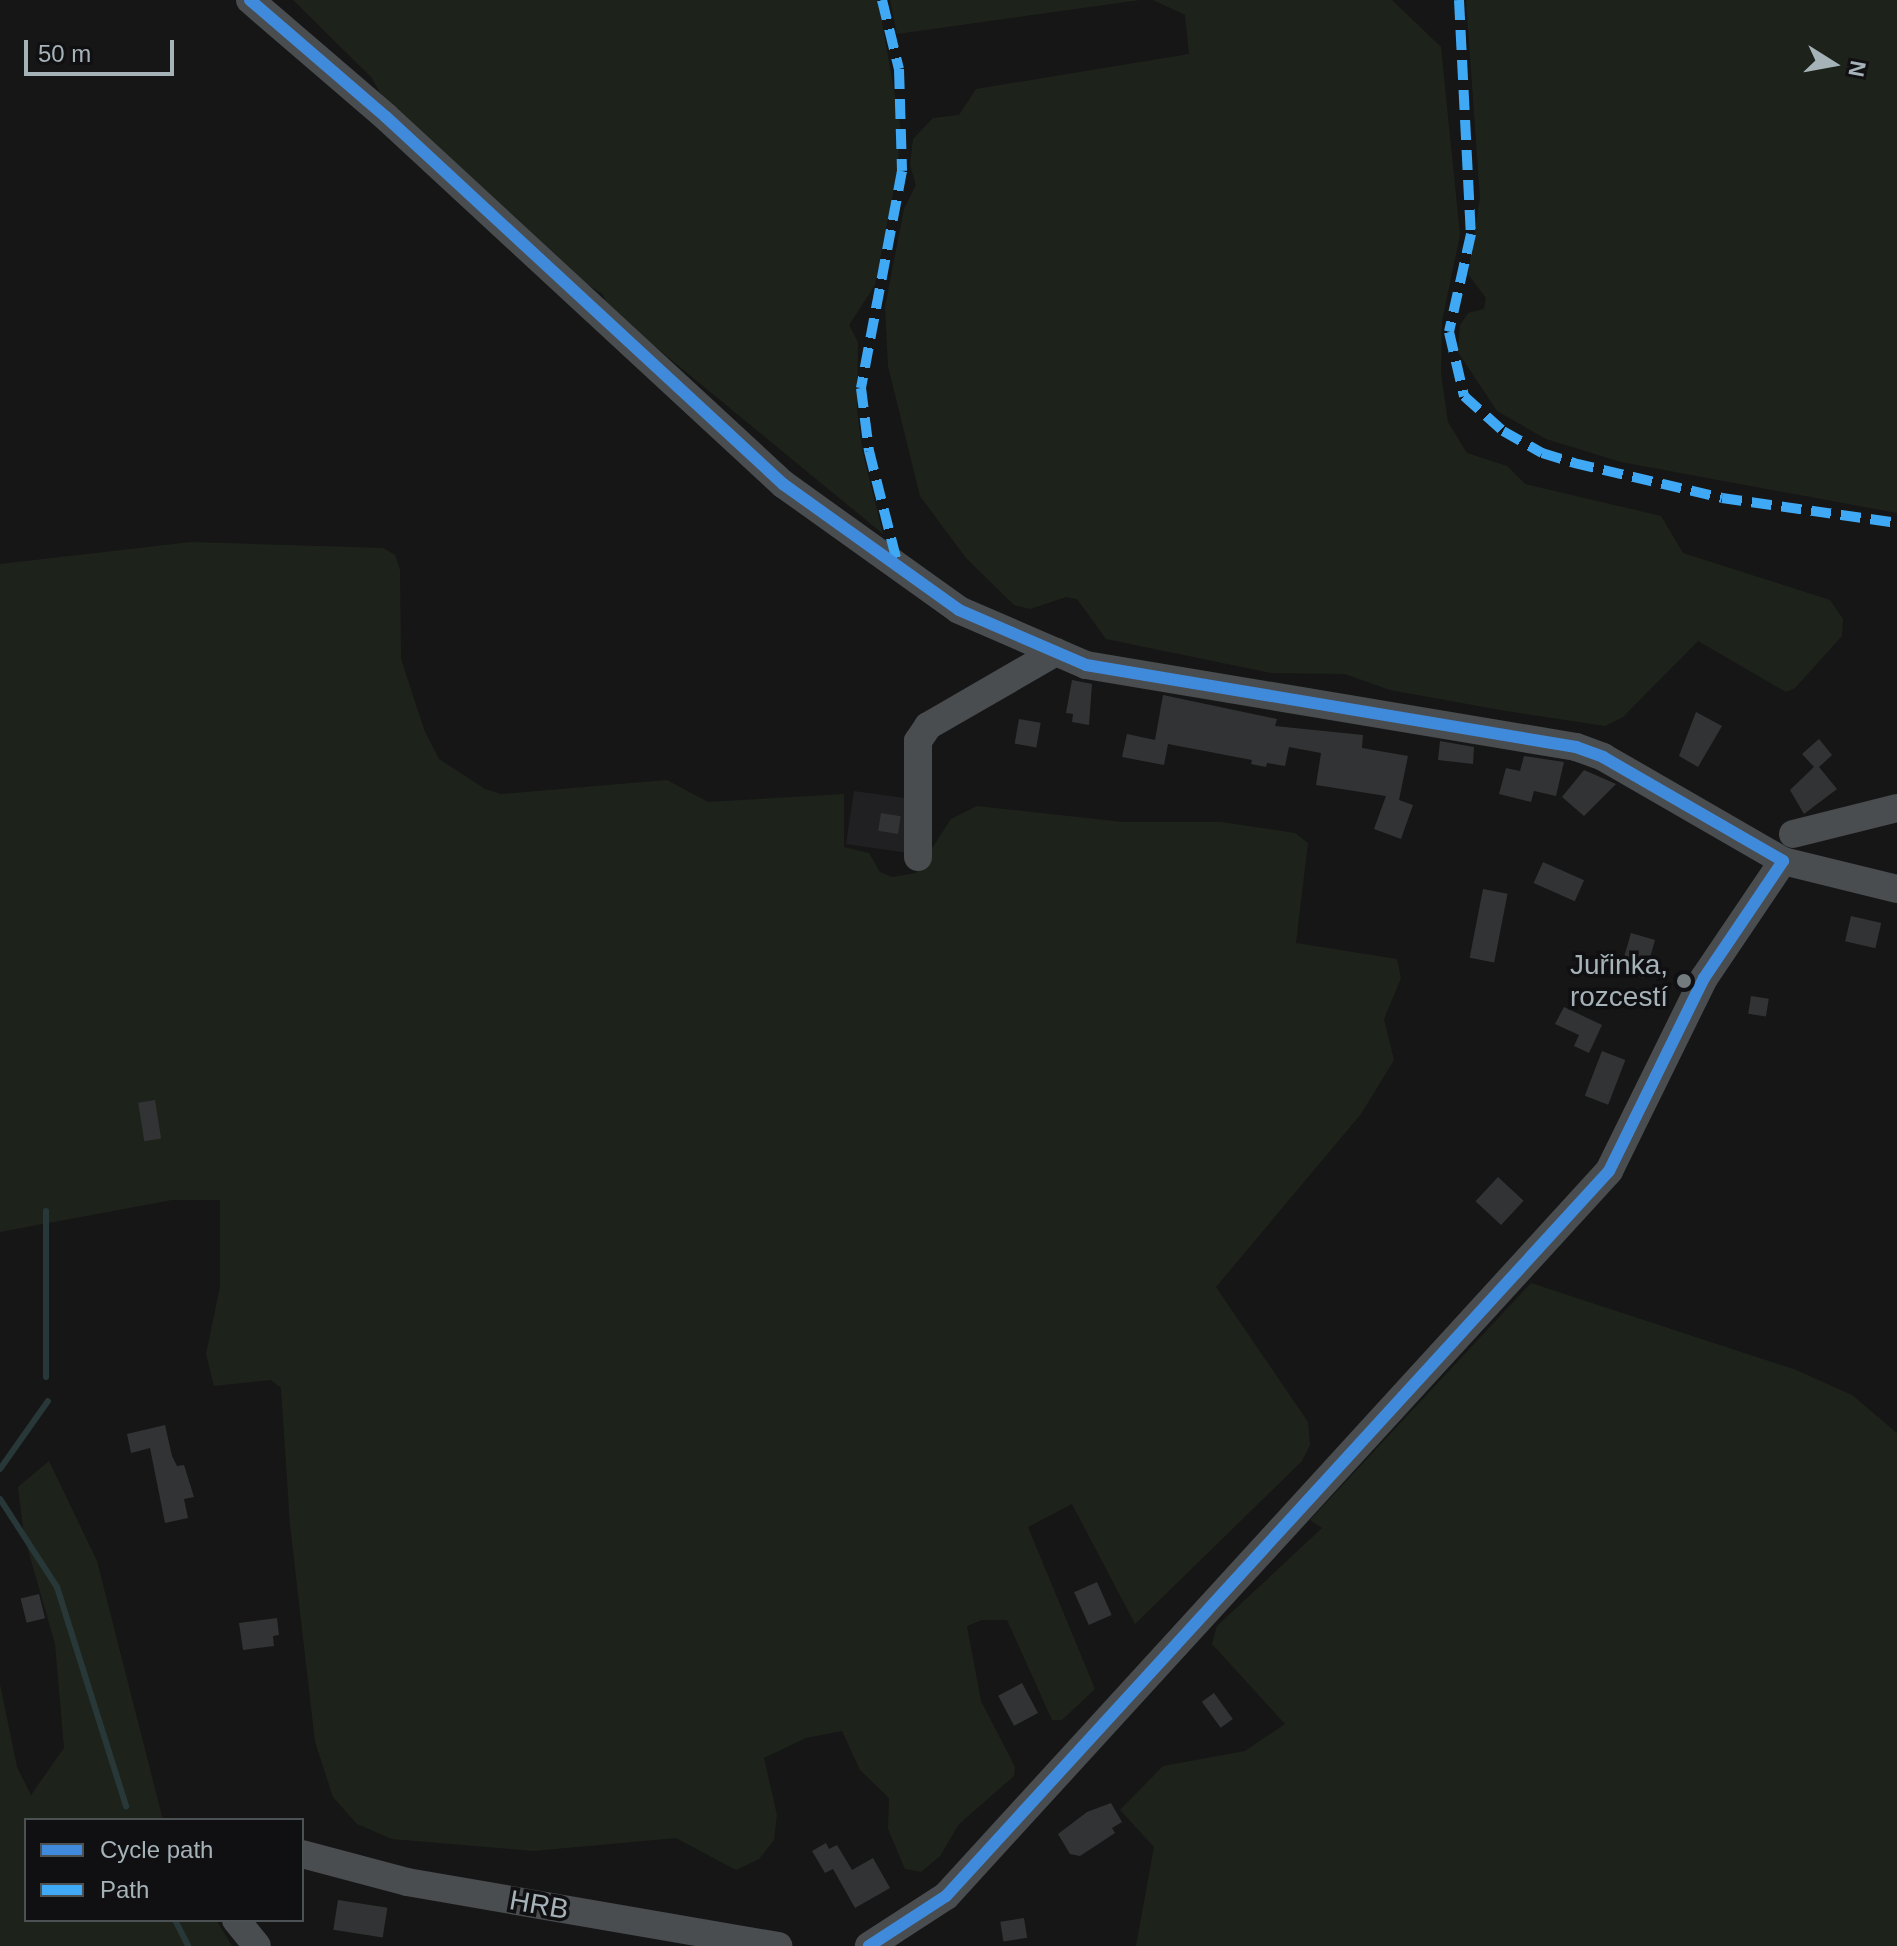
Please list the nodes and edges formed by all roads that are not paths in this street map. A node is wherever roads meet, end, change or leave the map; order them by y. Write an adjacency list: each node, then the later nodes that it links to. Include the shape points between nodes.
1 (250, 0): 2 (street, via 386,117 783,484 959,610)
2 (1056, 652): 5 (street, via 928,726 918,741); 6 (street, via 1086,665 1576,747 1603,757)
3 (1897, 808): 4 (street)
4 (1793, 834)
5 (918, 857)
6 (1783, 861): 7 (street); 12 (street, via 1704,978 1609,1171 946,1896)
7 (1897, 889)
8 (304, 1855): 11 (street, HRB, via 407,1882)
9 (238, 1922): 10 (street)
10 (257, 1946)
11 (779, 1946)
12 (869, 1946)

